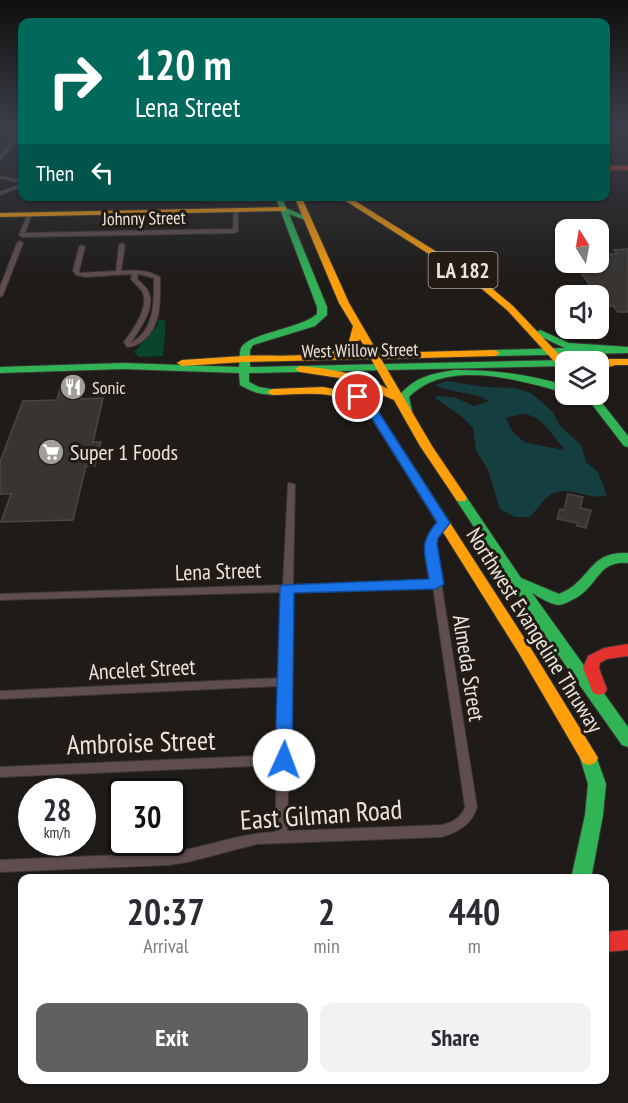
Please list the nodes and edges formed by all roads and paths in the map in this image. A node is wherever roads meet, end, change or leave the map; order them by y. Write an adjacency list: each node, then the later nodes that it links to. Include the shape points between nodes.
1 (18, 185): 2 (street)
2 (0, 194)
3 (299, 201): 10 (main road, Northwest Evangeline Thruway)
4 (307, 201): 11 (main road)
5 (348, 201): 20 (main road, LA 182, via 479,282)
6 (280, 203): 9 (main road); 10 (main road); 29 (main road, via 322,315 312,324 250,343)
7 (30, 214): 8 (main road); 9 (main road); 9 (street, Johnny Street, via 21,234 235,231)
8 (0, 215)
9 (236, 217)
10 (308, 219): 11 (main road, Northwest Evangeline Thruway)
11 (317, 241): 23 (main road, Northwest Evangeline Thruway)
12 (20, 243): 17 (street)
13 (122, 245): 16 (street)
14 (82, 247): 16 (street, via 76,273)
15 (135, 273): 16 (street); 18 (street, via 134,279 144,289); 19 (street, via 158,277)
16 (118, 274)
17 (0, 295)
18 (146, 298): 19 (street); 21 (street)
19 (156, 298): 22 (street)
20 (525, 322): 24 (main road, LA 182); 26 (main road, via 558,344)
21 (140, 325): 22 (street); 22 (street, via 127,342 129,346 138,343)
22 (153, 326)
23 (357, 327): 27 (main road, via 354,342 344,350); 28 (main road, Northwest Evangeline Thruway)
24 (551, 352): 25 (main road, LA 182); 26 (main road, West Willow Street); 28 (main road, West Willow Street)
25 (555, 356)
26 (622, 356)
27 (313, 357): 28 (main road, West Willow Street); 29 (main road, West Willow Street)
28 (376, 362): 30 (main road, West Willow Street); 31 (main road, West Willow Street); 34 (main road, Northwest Evangeline Thruway)
29 (243, 364): 31 (main road, West Willow Street); 32 (main road, West Willow Street, via 198,370 160,366); 41 (main road, Northwest Evangeline Thruway, via 244,383 261,390 338,391 362,399)
30 (555, 365)
31 (300, 369): 34 (main road, via 356,375 377,384)
32 (0, 370)
33 (555, 386): 37 (main road, via 509,375 438,376 418,381 405,391 403,398)
34 (399, 401): 37 (main road, Northwest Evangeline Thruway)
35 (589, 405): 38 (main road)
36 (599, 405): 38 (main road)
37 (409, 417): 43 (main road, Northwest Evangeline Thruway)
38 (615, 425): 39 (main road)
39 (628, 444)
40 (291, 485): 45 (street)
41 (444, 523): 44 (street, Almeda Street, via 431,544); 57 (main road, Northwest Evangeline Thruway, via 589,757 597,784)
42 (628, 558): 43 (main road, via 616,556 597,566 581,590 559,600)
43 (516, 580): 50 (main road, Northwest Evangeline Thruway)
44 (436, 584): 45 (street, Lena Street); 54 (street, Almeda Street, via 471,807)
45 (287, 588): 46 (street, Lena Street); 48 (street)
46 (0, 597)
47 (628, 650): 50 (main road, via 593,660 594,678)
48 (286, 682): 49 (street, Ancelet Street); 52 (street)
49 (0, 695)
50 (610, 714): 51 (main road, Northwest Evangeline Thruway)
51 (628, 740)
52 (284, 760): 53 (street, Ambroise Street); 55 (street)
53 (0, 772)
54 (464, 822): 55 (street, East Gilman Road, via 442,831)
55 (281, 836): 56 (street, East Gilman Road, via 241,840 168,859)
56 (0, 866)
57 (582, 874)
58 (628, 940): 59 (main road)
59 (609, 942)

